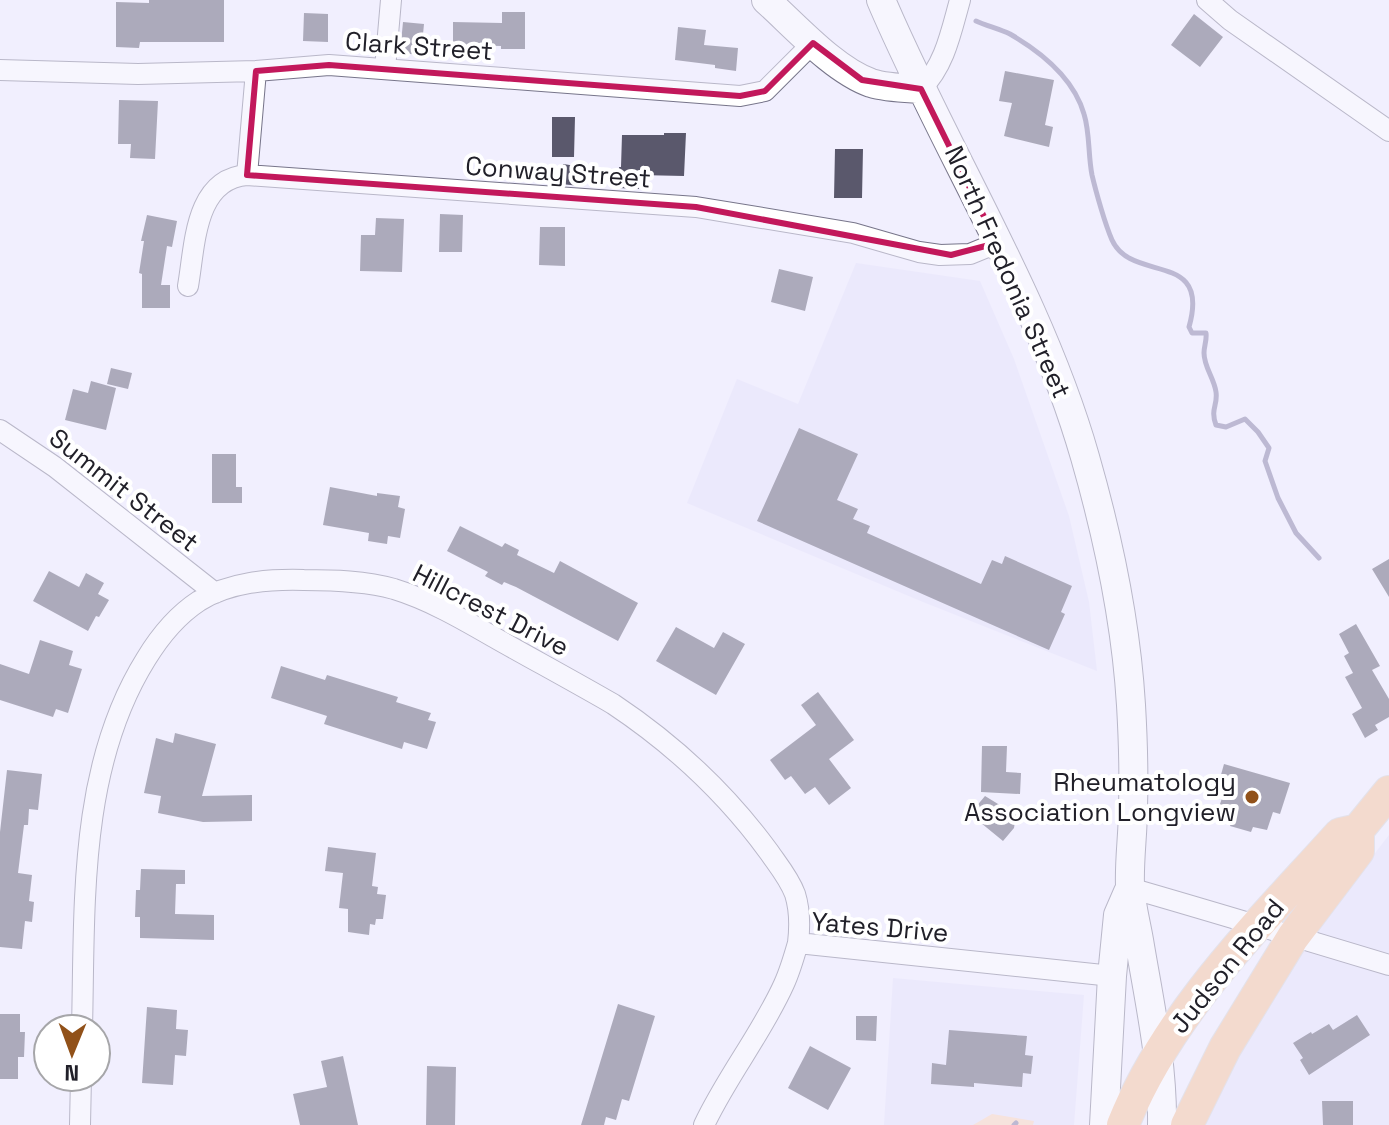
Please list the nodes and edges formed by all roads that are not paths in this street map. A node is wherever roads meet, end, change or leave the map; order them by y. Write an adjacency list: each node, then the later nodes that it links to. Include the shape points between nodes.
1 (391, 0): 7 (street)
2 (766, 0): 6 (street)
3 (881, 0): 10 (street, North Fredonia Street)
4 (960, 0): 10 (street, via 941,63)
5 (1207, 0): 11 (street)
6 (813, 43): 7 (street, Clark Street, via 765,91 740,96); 10 (street, via 862,80)
7 (385, 69): 9 (street, Clark Street, via 329,65)
8 (0, 70): 9 (street, Clark Street)
9 (256, 71): 12 (street)
10 (921, 89): 13 (street, North Fredonia Street)
11 (1389, 131)
12 (247, 175): 13 (street, Conway Street, via 696,207 853,233 940,255 970,254); 14 (street, via 225,181 209,196 198,224)
13 (997, 243): 19 (street, North Fredonia Street, via 1060,383 1104,530 1129,677)
14 (188, 286)
15 (0, 430): 16 (street, Summit Street)
16 (215, 593): 22 (street, Hillcrest Drive, via 279,579 337,580 394,589 454,615 613,704 690,763 759,839 796,896); 25 (street, Hillcrest Drive, via 183,613 157,641 113,731 88,857)
17 (1389, 792): 18 (main road, Judson Road)
18 (1358, 830): 20 (main road, Judson Road, via 1340,834); 21 (main road, Judson Road, via 1358,851)
19 (1130, 888): 20 (street); 24 (street, North Fredonia Street, via 1118,915); 26 (street, North Fredonia Street)
20 (1259, 925): 21 (street); 26 (main road, Judson Road)
21 (1293, 937): 23 (street); 33 (main road, Judson Road, via 1225,1048)
22 (798, 943): 24 (street, Yates Drive); 29 (street, Yates Drive, via 785,983)
23 (1389, 965)
24 (1112, 976): 30 (street, North Fredonia Street)
25 (83, 1013)
26 (1158, 1052): 31 (main road, Judson Road); 32 (street, North Fredonia Street)
27 (81, 1093): 28 (street)
28 (80, 1125)
29 (704, 1125)
30 (1104, 1125)
31 (1123, 1125)
32 (1162, 1125)
33 (1187, 1125)

